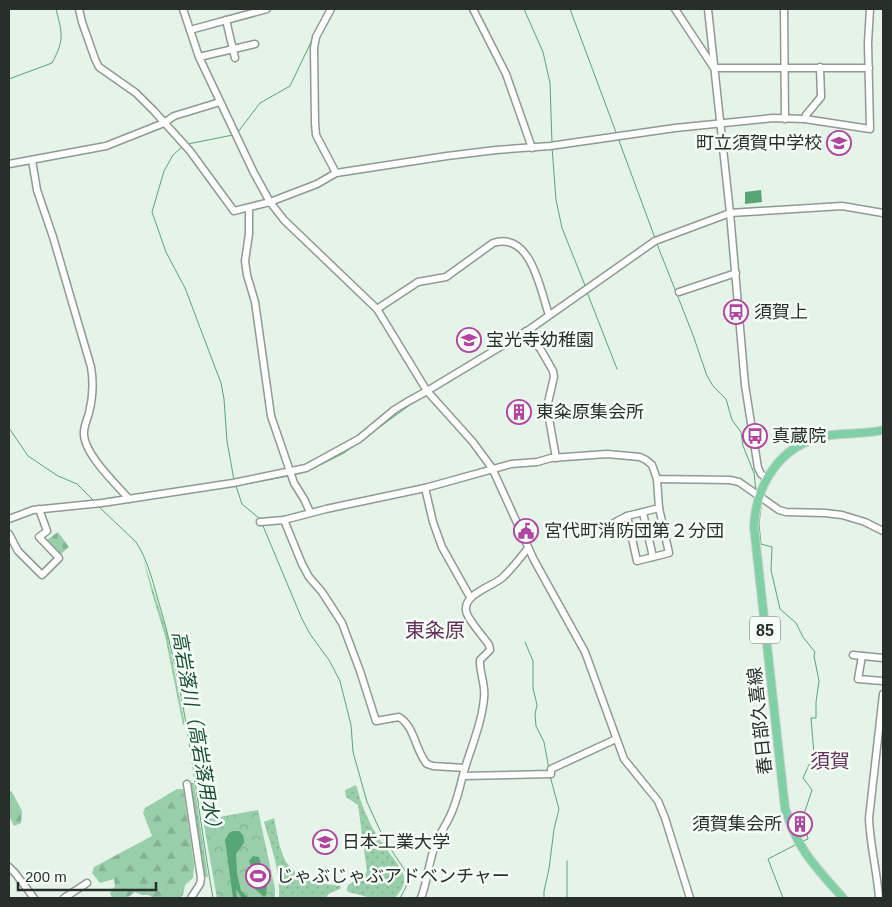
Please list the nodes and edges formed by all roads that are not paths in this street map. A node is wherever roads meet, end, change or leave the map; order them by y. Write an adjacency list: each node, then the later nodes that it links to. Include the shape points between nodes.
1 (79, 9): 23 (street, via 94,60 136,93)
2 (183, 9): 11 (street)
3 (267, 9): 10 (street)
4 (331, 9): 28 (street, via 315,44 315,123 316,134)
5 (473, 9): 25 (street, via 506,74)
6 (674, 9): 17 (street)
7 (708, 9): 17 (street)
8 (784, 9): 18 (street)
9 (870, 9): 19 (street)
10 (226, 20): 11 (street); 13 (street)
11 (190, 30): 14 (street)
12 (255, 44): 13 (street)
13 (233, 49): 14 (street); 15 (street)
14 (199, 57): 20 (street)
15 (236, 58)
16 (820, 67): 18 (street); 19 (street); 22 (street, via 821,97)
17 (714, 68): 18 (street); 24 (street)
18 (784, 68): 21 (street)
19 (869, 68): 22 (street, via 870,129)
20 (220, 102): 23 (street, via 174,116); 29 (street)
21 (785, 118): 22 (street); 24 (street)
22 (805, 119)
23 (164, 123): 26 (street, via 106,146); 30 (street, via 190,151 234,211)
24 (720, 123): 25 (street); 31 (street)
25 (532, 148): 28 (street, via 447,156)
26 (32, 160): 27 (street); 47 (street, via 37,190 91,367 94,384 84,439 91,453)
27 (9, 164)
28 (336, 173): 29 (street)
29 (270, 202): 30 (street); 35 (street, via 284,220)
30 (250, 208): 42 (street, via 245,261 247,275 255,302 271,416)
31 (730, 212): 32 (street, via 842,206); 33 (street); 36 (street, via 655,242)
32 (883, 213)
33 (736, 274): 34 (street); 43 (street, via 744,385 758,468)
34 (679, 292)
35 (377, 309): 36 (street, via 418,282 446,276 500,241 514,243 531,260); 38 (street)
36 (549, 315): 37 (street, via 531,324)
37 (526, 331): 38 (street); 40 (street, via 553,371 547,407)
38 (427, 391): 41 (street); 42 (street, via 394,410 352,443 306,468)
39 (883, 430): 43 (main road, 春日部久喜線 / 85, via 814,439 791,451)
40 (556, 458): 41 (street); 44 (street, via 607,454 640,457 652,465)
41 (492, 468): 45 (street); 59 (street)
42 (290, 472): 47 (street); 50 (street)
43 (766, 478): 46 (main road, 春日部久喜線 / 85)
44 (658, 479): 46 (street, via 730,480); 48 (street)
45 (425, 488): 50 (street); 61 (street, via 442,547)
46 (759, 495): 57 (street, via 786,512 842,515); 75 (main road, 春日部久喜線 / 85, via 754,527 785,808 804,853)
47 (129, 499): 49 (street)
48 (659, 508): 51 (street); 60 (street, via 669,553)
49 (39, 509): 53 (street); 58 (street, via 47,531 39,537 59,558 42,575 18,551)
50 (310, 512): 54 (street)
51 (644, 513): 52 (street); 60 (street)
52 (627, 516): 56 (street); 60 (street, via 637,561)
53 (9, 519)
54 (284, 520): 55 (street); 70 (street, via 305,570 342,623 376,721 402,718 426,764)
55 (260, 522)
56 (610, 525)
57 (883, 531)
58 (9, 534)
59 (528, 548): 61 (street, via 503,577); 67 (street, via 585,652)
60 (653, 557)
61 (470, 598): 70 (street, via 466,610 490,645 490,650 480,660 484,699)
62 (853, 655): 63 (street)
63 (862, 656): 64 (street); 65 (street, via 858,679)
64 (883, 658)
65 (883, 682)
66 (883, 694): 68 (street)
67 (616, 739): 71 (street, via 551,769 551,774); 80 (street, via 624,759 658,801)
68 (876, 755): 69 (street); 83 (street, via 869,836)
69 (883, 755)
70 (465, 768): 71 (street)
71 (463, 776): 79 (street, via 457,799 433,851)
72 (187, 784): 78 (street, via 201,878)
73 (9, 867): 76 (street)
74 (87, 882): 77 (street)
75 (836, 890): 81 (street); 82 (main road, 春日部久喜線 / 85)
76 (34, 898)
77 (64, 898)
78 (191, 898)
79 (421, 898)
80 (688, 898)
81 (833, 898)
82 (843, 898)
83 (879, 898)

